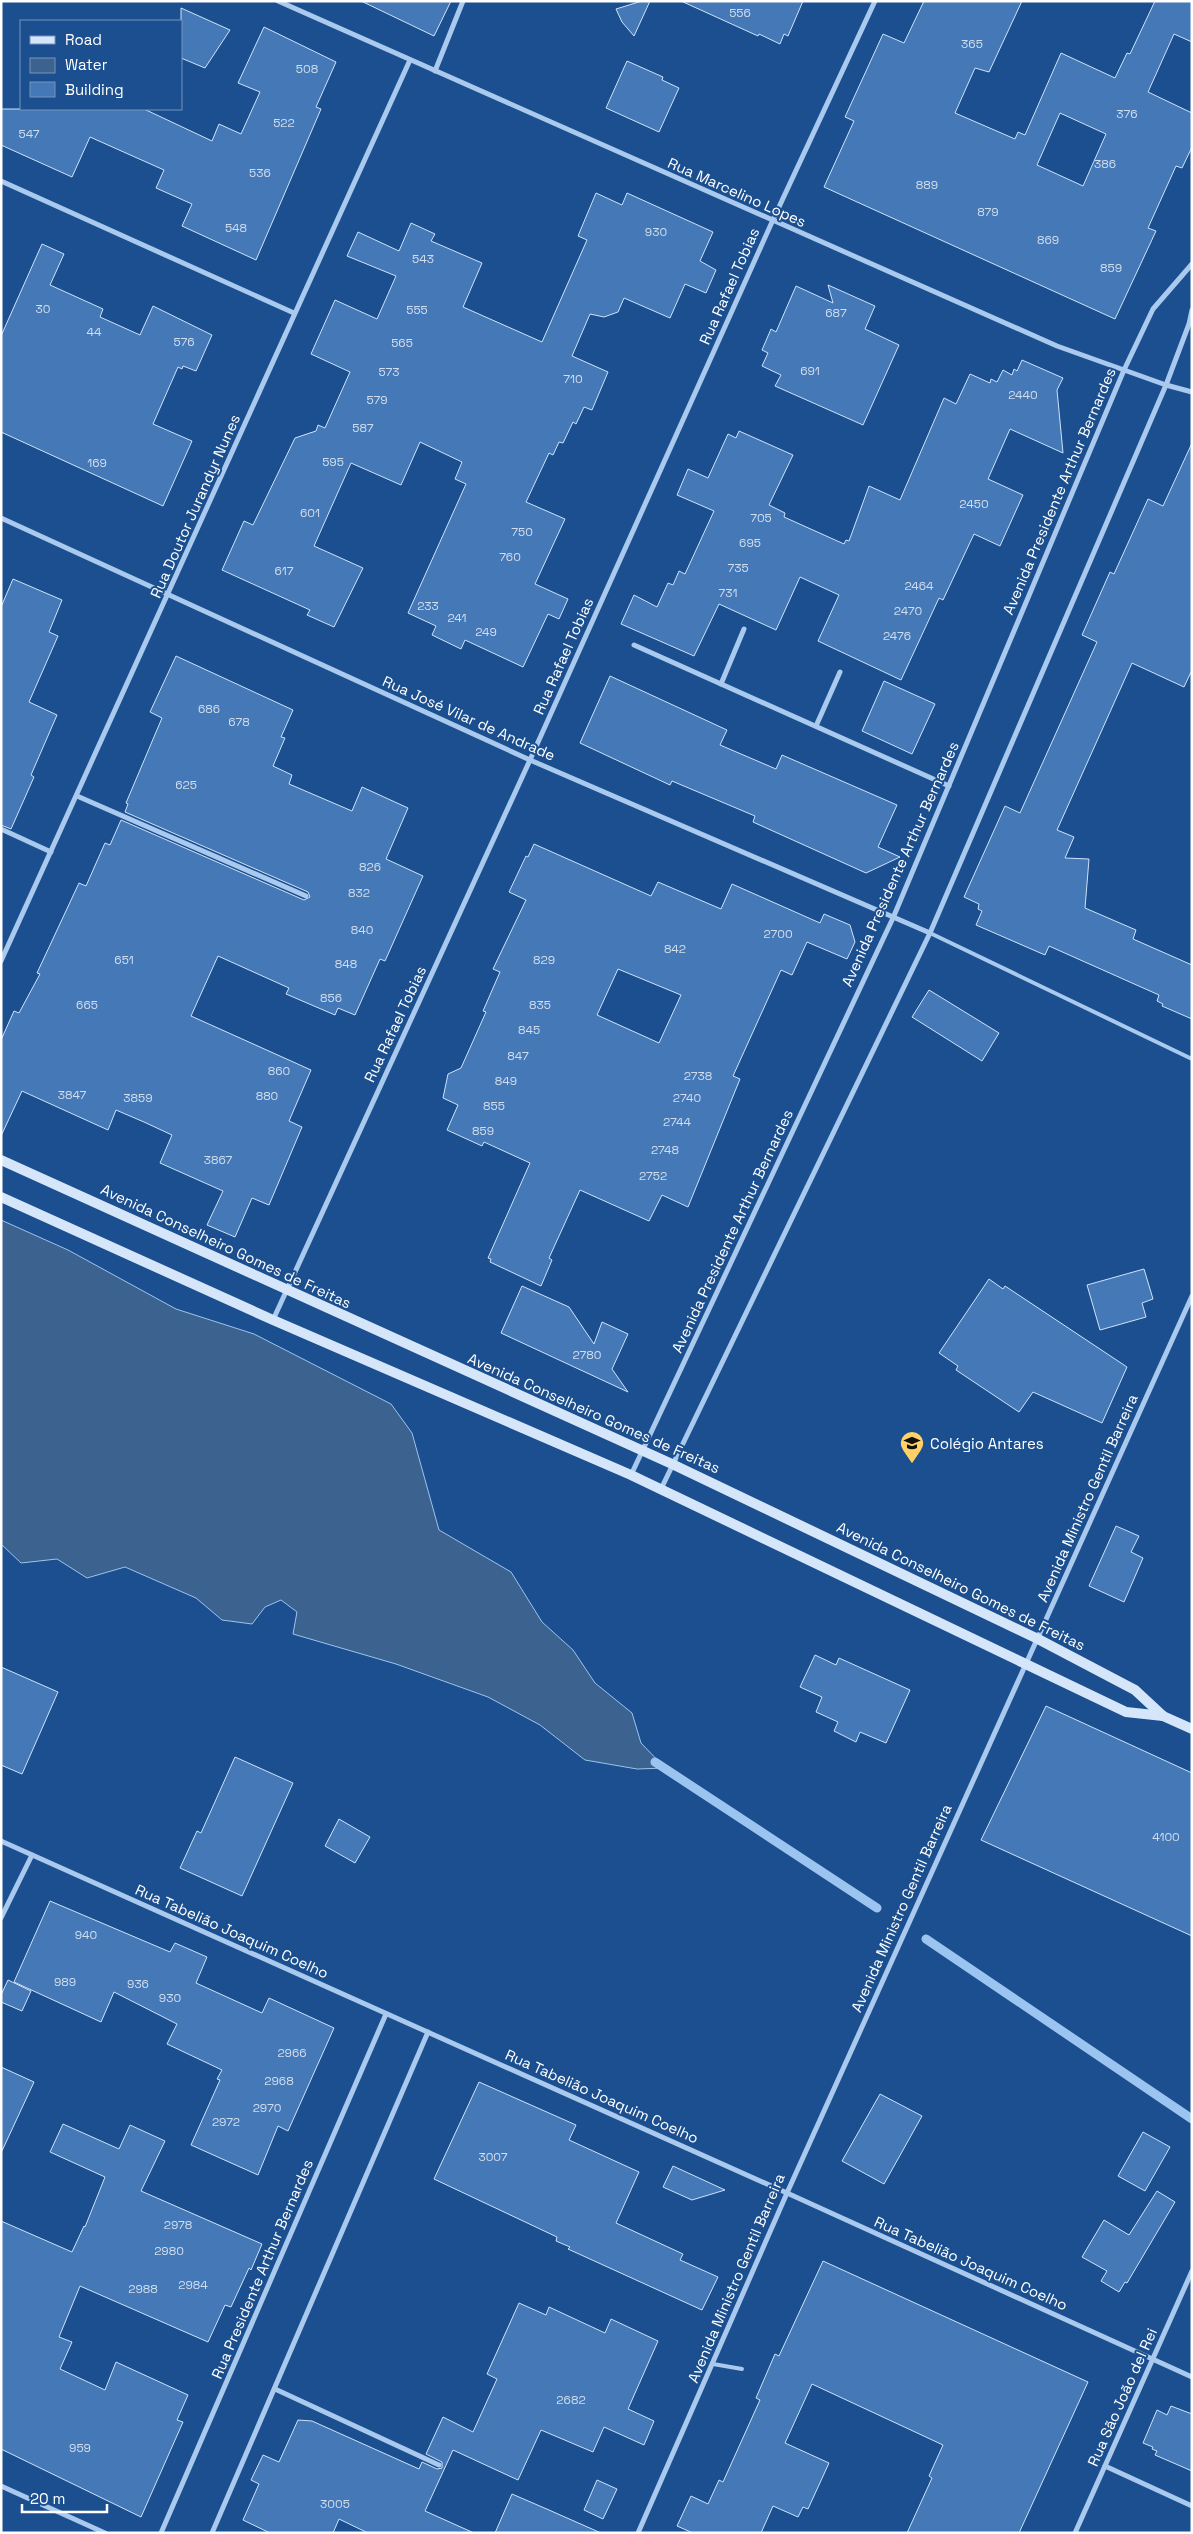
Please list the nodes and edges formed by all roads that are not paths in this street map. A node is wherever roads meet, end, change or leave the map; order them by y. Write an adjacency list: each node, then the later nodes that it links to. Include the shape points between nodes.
1 (278, 1): 4 (street, Rua Marcelino Lopes)
2 (464, 1): 5 (street)
3 (875, 1): 7 (street, Rua Rafael Tobias)
4 (410, 60): 5 (street, Rua Marcelino Lopes); 10 (street, Rua Doutor Jurandyr Nunes)
5 (435, 71): 7 (street, Rua Marcelino Lopes)
6 (1, 181): 10 (street)
7 (772, 222): 11 (street, Rua Marcelino Lopes, via 1056,346); 21 (street, Rua Rafael Tobias)
8 (1192, 264): 11 (street, Avenida Presidente Arthur Bernardes, via 1154,309)
9 (1192, 310): 12 (street)
10 (294, 313): 15 (street, Rua Doutor Jurandyr Nunes)
11 (1124, 370): 12 (street, Rua Marcelino Lopes); 22 (street, Avenida Presidente Arthur Bernardes)
12 (1166, 385): 13 (street, Rua Marcelino Lopes); 28 (street)
13 (1192, 392)
14 (1, 518): 15 (street, Rua José Vilar de Andrade)
15 (168, 595): 21 (street, Rua José Vilar de Andrade); 23 (street, Rua Doutor Jurandyr Nunes)
16 (744, 629): 19 (street)
17 (634, 644): 19 (street)
18 (840, 672): 20 (street)
19 (721, 684): 20 (street)
20 (816, 726): 22 (street)
21 (530, 760): 27 (street, Rua José Vilar de Andrade); 33 (street, Rua Rafael Tobias)
22 (948, 786): 27 (street, Avenida Presidente Arthur Bernardes)
23 (77, 796): 25 (street, Rua Doutor Jurandyr Nunes); 26 (street)
24 (1, 829): 25 (street)
25 (51, 852): 29 (street, Rua Doutor Jurandyr Nunes)
26 (306, 896)
27 (893, 918): 28 (street, Rua José Vilar de Andrade); 36 (street, Avenida Presidente Arthur Bernardes)
28 (930, 933): 30 (lane); 37 (street)
29 (1, 961)
30 (1192, 1060)
31 (1, 1160): 33 (street, Avenida Conselheiro Gomes de Freitas)
32 (1, 1197): 35 (street, Avenida Conselheiro Gomes de Freitas)
33 (287, 1291): 35 (street, Rua Rafael Tobias); 36 (street, Avenida Conselheiro Gomes de Freitas)
34 (1192, 1296): 40 (street, Avenida Ministro Gentil Barreira)
35 (273, 1320): 38 (street, Avenida Conselheiro Gomes de Freitas)
36 (642, 1452): 37 (street, Avenida Conselheiro Gomes de Freitas); 38 (street, Avenida Presidente Arthur Bernardes)
37 (672, 1464): 39 (street); 40 (street, Avenida Conselheiro Gomes de Freitas)
38 (630, 1475): 39 (street, Avenida Conselheiro Gomes de Freitas)
39 (661, 1490): 41 (street, Avenida Conselheiro Gomes de Freitas)
40 (1038, 1639): 41 (street, Avenida Ministro Gentil Barreira); 42 (street, Avenida Conselheiro Gomes de Freitas, via 1142,1695)
41 (1026, 1663): 42 (street, Avenida Conselheiro Gomes de Freitas, via 1126,1712); 49 (street, Avenida Ministro Gentil Barreira)
42 (1163, 1716): 43 (street, Avenida Conselheiro Gomes de Freitas)
43 (1192, 1729)
44 (1, 1841): 45 (street, Rua Tabelião Joaquim Coelho)
45 (32, 1855): 46 (street); 47 (street, Rua Tabelião Joaquim Coelho)
46 (1, 1918)
47 (386, 2014): 48 (street, Rua Tabelião Joaquim Coelho); 61 (street, Rua Presidente Arthur Bernardes)
48 (428, 2032): 49 (street, Rua Tabelião Joaquim Coelho); 55 (street)
49 (787, 2192): 51 (street, Rua Tabelião Joaquim Coelho); 52 (street, Avenida Ministro Gentil Barreira)
50 (1192, 2271): 51 (street, Rua São João del Rei)
51 (1153, 2359): 54 (street, Rua Tabelião Joaquim Coelho); 57 (street, Rua São João del Rei)
52 (713, 2364): 53 (lane); 63 (street, Avenida Ministro Gentil Barreira)
53 (742, 2369)
54 (1192, 2377)
55 (275, 2389): 56 (street); 62 (street)
56 (438, 2465)
57 (1105, 2466): 59 (street); 64 (street, Rua São João del Rei)
58 (1, 2486): 60 (street)
59 (1192, 2506)
60 (105, 2533)
61 (161, 2533)
62 (212, 2533)
63 (638, 2533)
64 (1075, 2533)

